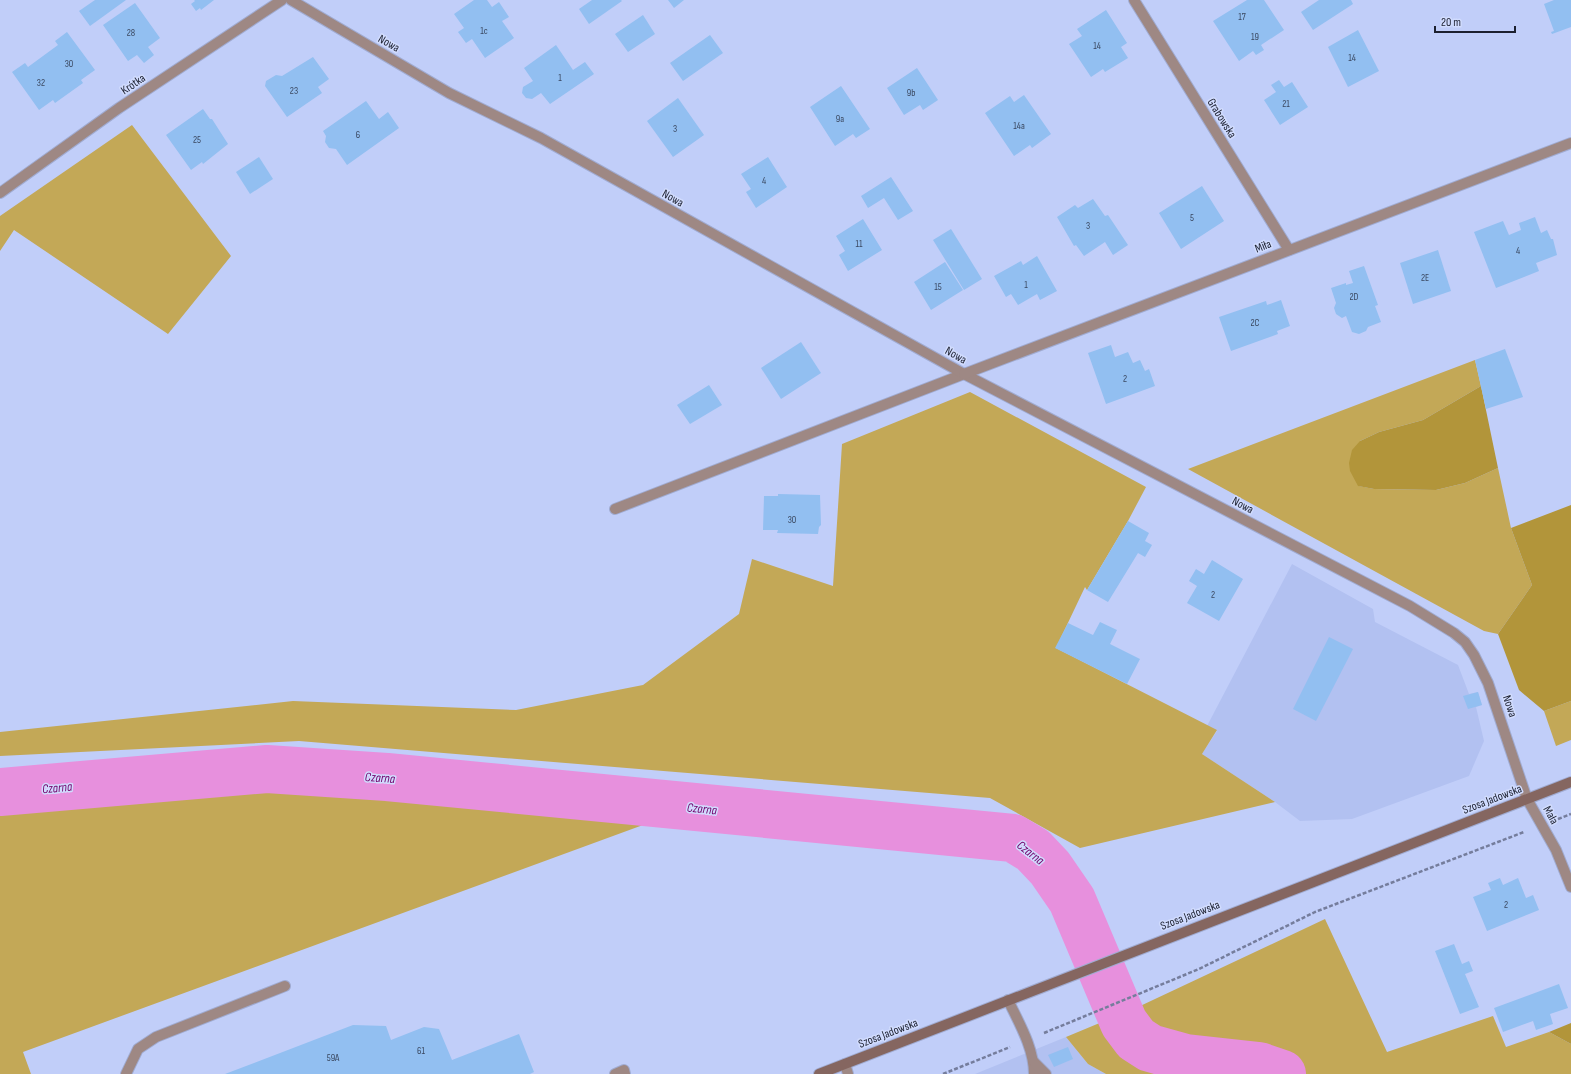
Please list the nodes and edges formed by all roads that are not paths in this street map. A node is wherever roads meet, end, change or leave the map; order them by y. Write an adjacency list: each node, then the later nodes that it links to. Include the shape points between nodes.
1 (282, 0): 5 (street, Krótka, via 119,108)
2 (291, 0): 7 (street, Nowa, via 450,93 541,138)
3 (1134, 0): 6 (street, Grabowska)
4 (1571, 143): 6 (street, Miła)
5 (0, 193)
6 (1289, 250): 7 (street, Miła)
7 (964, 374): 8 (street, Miła); 10 (street, Nowa, via 1410,606 1454,633 1465,642 1474,655 1488,683)
8 (615, 509)
9 (1571, 782): 10 (main road, Szosa Jadowska)
10 (1527, 799): 11 (street, Mała, via 1556,850); 13 (main road, Szosa Jadowska)
11 (1571, 887)
12 (285, 986): 16 (street, via 156,1037 138,1049)
13 (1008, 1000): 14 (street); 15 (main road, Szosa Jadowska)
14 (1034, 1062): 21 (street); 22 (street)
15 (845, 1064): 19 (main road, Szosa Jadowska); 20 (street)
16 (126, 1074)
17 (615, 1074): 18 (street, via 624,1070)
18 (625, 1074)
19 (819, 1074)
20 (848, 1074)
21 (1034, 1074)
22 (1046, 1074)

